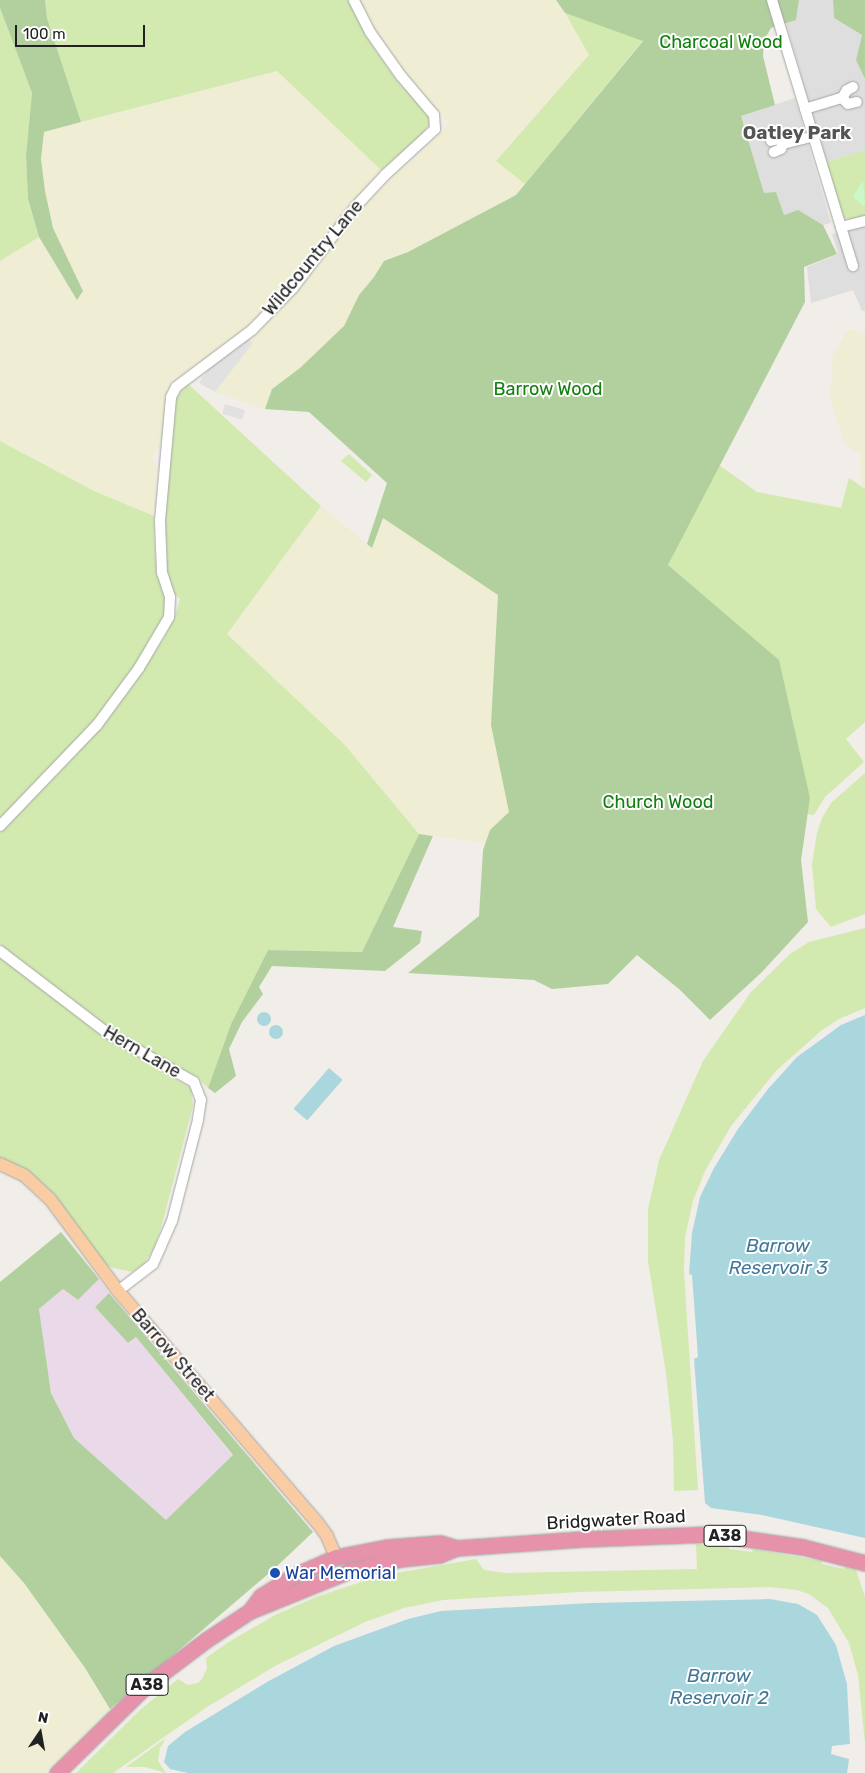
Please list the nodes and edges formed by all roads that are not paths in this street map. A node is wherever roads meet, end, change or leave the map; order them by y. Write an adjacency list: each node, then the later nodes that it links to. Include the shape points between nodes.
1 (354, 0): 14 (street, Wildcountry Lane, via 375,40 434,115 434,129 356,206 293,288 252,330 176,387 171,397 160,521 162,573 170,598 169,617 139,668 97,725)
2 (772, 0): 6 (street)
3 (853, 87): 4 (street)
4 (842, 98): 5 (street, via 848,104); 6 (street)
5 (856, 102)
6 (806, 110): 7 (street)
7 (814, 136): 9 (street); 12 (street)
8 (771, 141): 9 (street, via 780,139)
9 (783, 144): 10 (street)
10 (774, 152)
11 (865, 221): 12 (street)
12 (841, 227): 13 (street)
13 (853, 266)
14 (0, 826)
15 (0, 951): 17 (street, Hern Lane, via 106,1032 194,1082 201,1100 172,1221 152,1264)
16 (0, 1164): 17 (main road, Barrow Street, via 34,1182)
17 (118, 1291): 19 (main road, Barrow Street, via 318,1522)
18 (456, 1548): 19 (highway, Bridgwater Road / A38, via 440,1543 388,1547); 20 (highway, Bridgwater Road / A38, via 583,1538 713,1534 803,1547); 21 (highway, Bridgwater Road / A38, via 439,1555)
19 (336, 1557): 21 (highway, via 341,1564 348,1566); 22 (highway); 24 (highway, Bridgwater Road / A38, via 295,1575 261,1596)
20 (865, 1563)
21 (377, 1564): 22 (highway, Bridgwater Road / A38); 23 (highway, via 365,1572)
22 (328, 1578): 23 (highway, Bridgwater Road / A38)
23 (267, 1606): 24 (highway, Bridgwater Road / A38)
24 (250, 1611): 25 (highway, Bridgwater Road / A38, via 149,1683)
25 (57, 1773)

